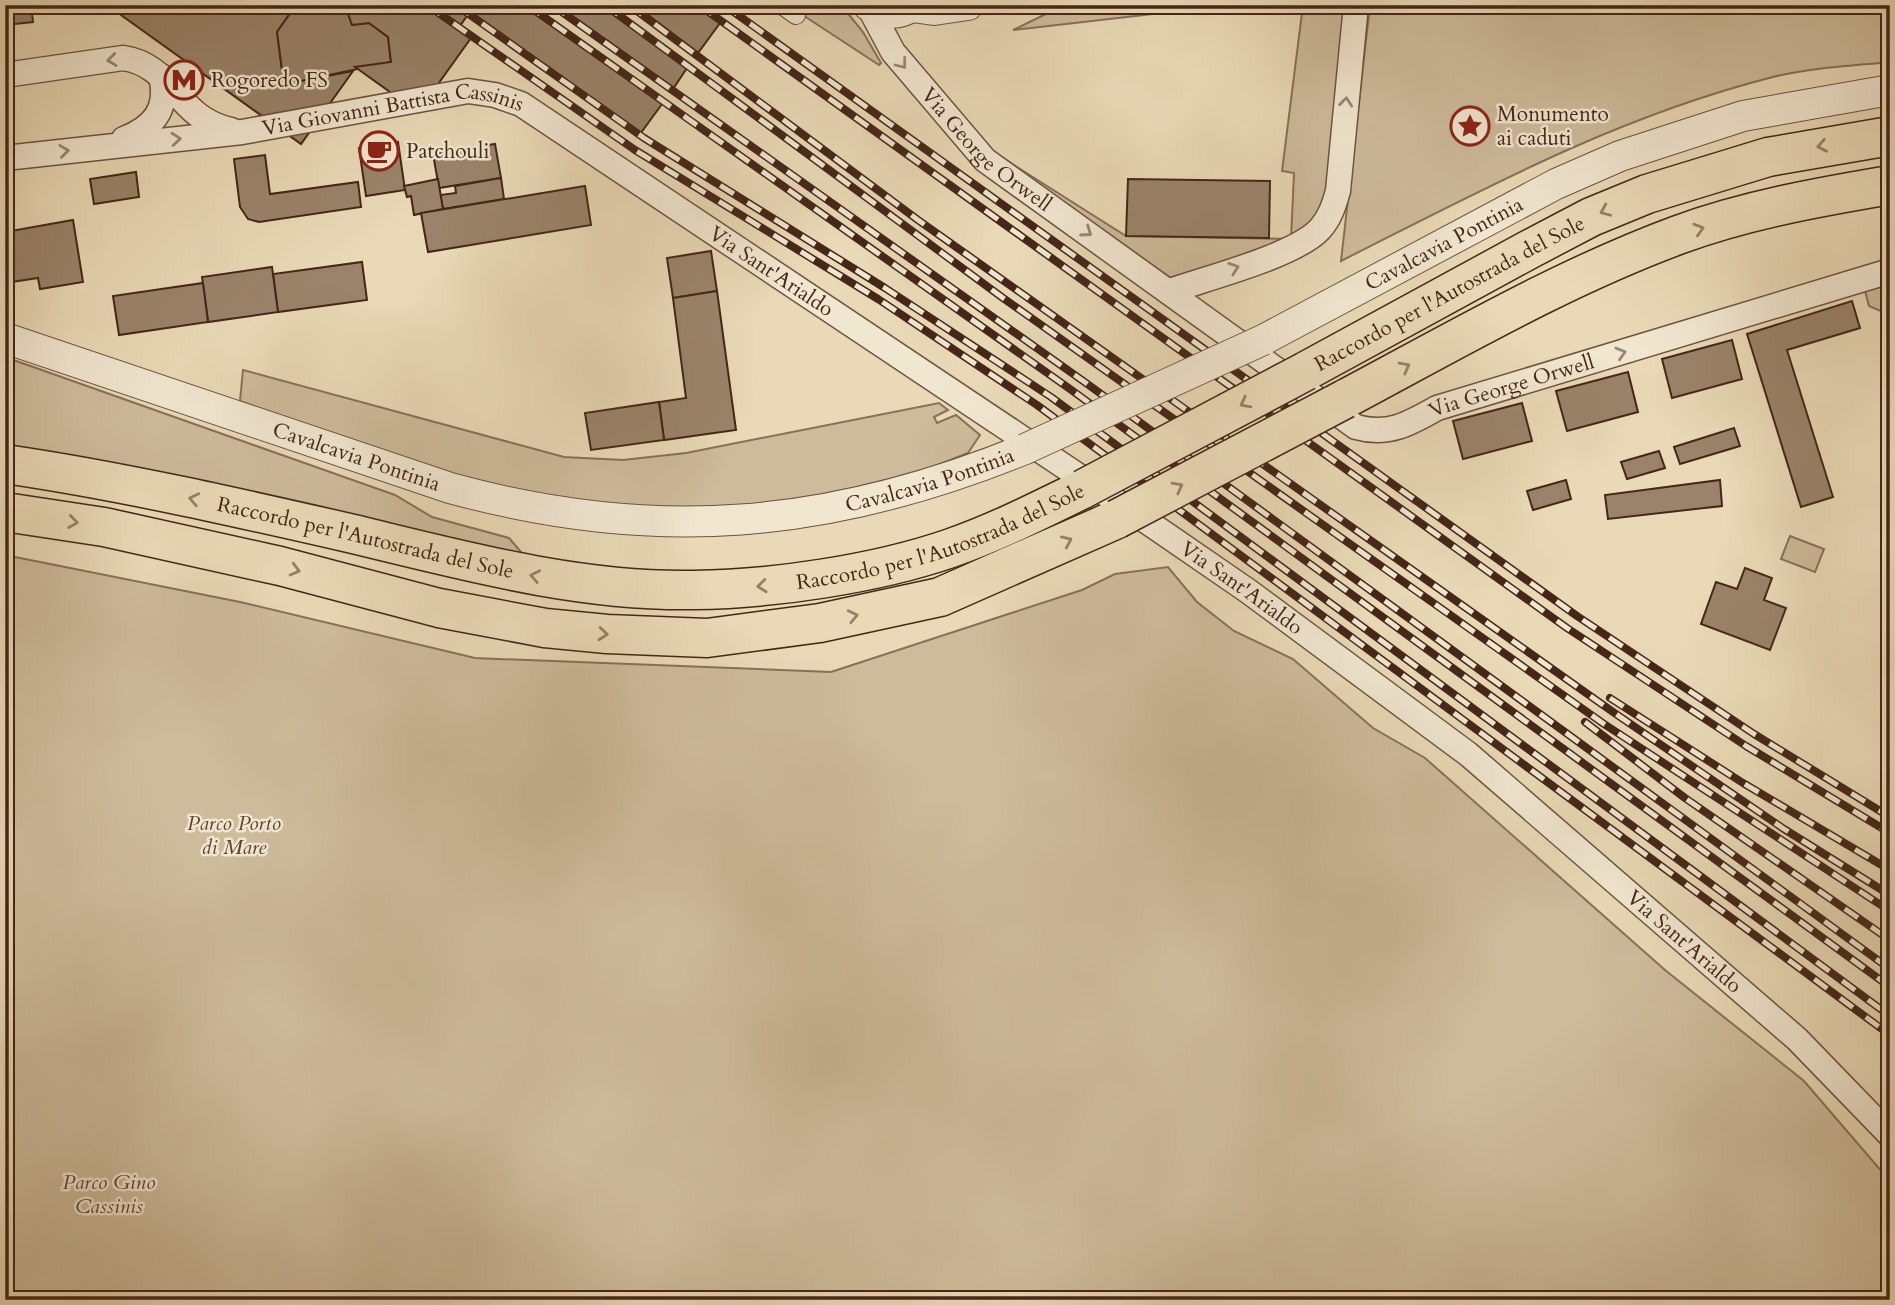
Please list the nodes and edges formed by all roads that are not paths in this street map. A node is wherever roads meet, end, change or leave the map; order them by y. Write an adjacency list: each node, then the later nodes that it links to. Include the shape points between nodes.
1 (868, 5): 4 (street, via 890,14); 15 (street, Via George Orwell, one-way to 15, via 893,52 973,149)
2 (968, 5): 4 (street, via 934,10)
3 (1356, 5): 15 (street, one-way to 3, via 1292,248 1321,228 1332,212 1338,191)
4 (913, 6)
5 (5, 75): 6 (street, Via Giovanni Battista Cassinis, one-way to 5, via 145,64 123,58)
6 (162, 76): 9 (street, Via Giovanni Battista Cassinis, via 192,113 211,124); 11 (street, Via Giovanni Battista Cassinis, via 165,99 157,119)
7 (1890, 90): 16 (street, Cavalcavia Pontinia, bridge, via 1743,116 1620,156 1556,184 1263,340 1025,449 918,488 833,508 719,521 622,521 517,506 450,488)
8 (539, 114): 9 (street, Via Giovanni Battista Cassinis, via 508,98 467,91); 19 (street, Via Sant'Arialdo, via 1248,590 1468,754 1797,1039)
9 (242, 132): 11 (street, Via Giovanni Battista Cassinis, one-way to 9)
10 (1890, 136): 17 (highway, Raccordo per l'Autostrada del Sole, one-way to 17, bridge, via 1768,157 1647,194 1542,242 1016,522 949,548 806,580 693,590 547,578)
11 (111, 145): 12 (street, Via Giovanni Battista Cassinis, one-way to 11)
12 (5, 158)
13 (1890, 184): 18 (highway, Raccordo per l'Autostrada del Sole, one-way to 13, bridge, via 104,527 439,608 545,628 708,638 820,623 940,597 1117,519 1544,294 1680,234 1758,211)
14 (1890, 271): 15 (street, Via George Orwell, one-way to 14, via 1356,427 1371,431 1403,427 1437,408)
15 (1170, 291)
16 (5, 338)
17 (14, 464)
18 (5, 512)
19 (1890, 1135)

